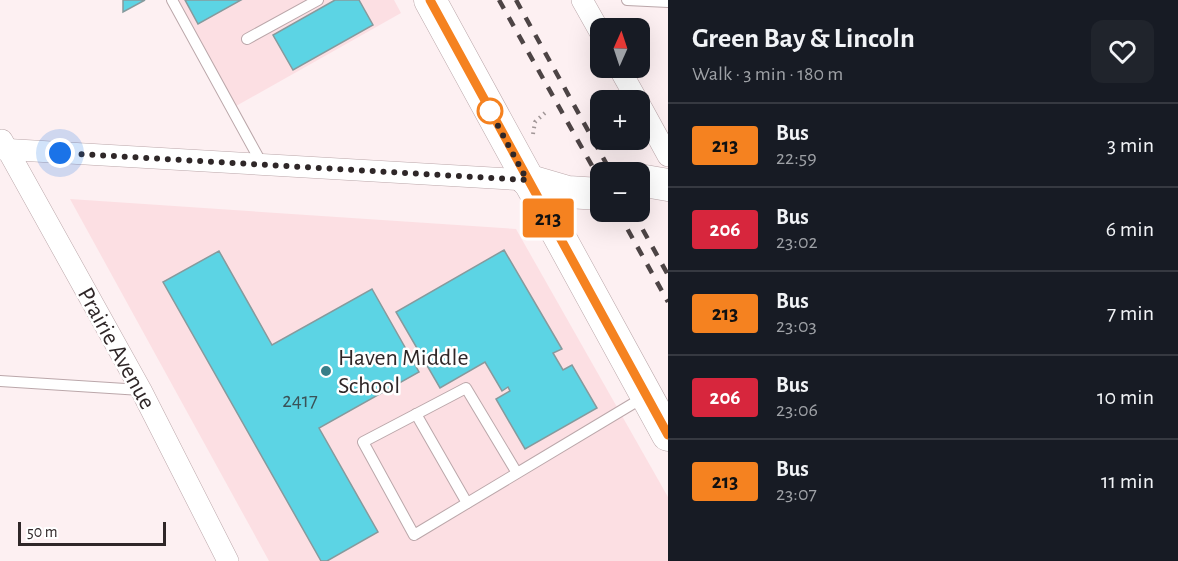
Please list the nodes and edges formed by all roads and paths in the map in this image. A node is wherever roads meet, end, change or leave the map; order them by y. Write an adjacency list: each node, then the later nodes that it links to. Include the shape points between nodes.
1 (172, 0): 14 (lane)
2 (318, 0): 8 (lane)
3 (430, 0): 16 (main road)
4 (582, 0): 7 (street)
5 (627, 0): 6 (lane)
6 (668, 2)
7 (592, 18)
8 (247, 39)
9 (545, 113): 11 (path, via 533,127)
10 (650, 124): 13 (street)
11 (535, 140)
12 (2, 145): 14 (street); 23 (street, Prairie Avenue)
13 (668, 156)
14 (262, 164): 16 (street)
15 (590, 176): 16 (main road, via 557,174)
16 (527, 180): 19 (main road, via 568,192); 24 (main road)
17 (650, 182): 18 (main road)
18 (668, 184)
19 (590, 193)
20 (668, 195): 21 (main road)
21 (650, 198)
22 (0, 381): 23 (lane)
23 (141, 390): 29 (street, Prairie Avenue)
24 (646, 395): 26 (main road); 27 (lane)
25 (416, 414): 27 (lane, via 466,388); 28 (lane); 28 (lane, via 363,442 414,535)
26 (668, 435)
27 (517, 473): 28 (lane)
28 (467, 503)
29 (228, 561)

